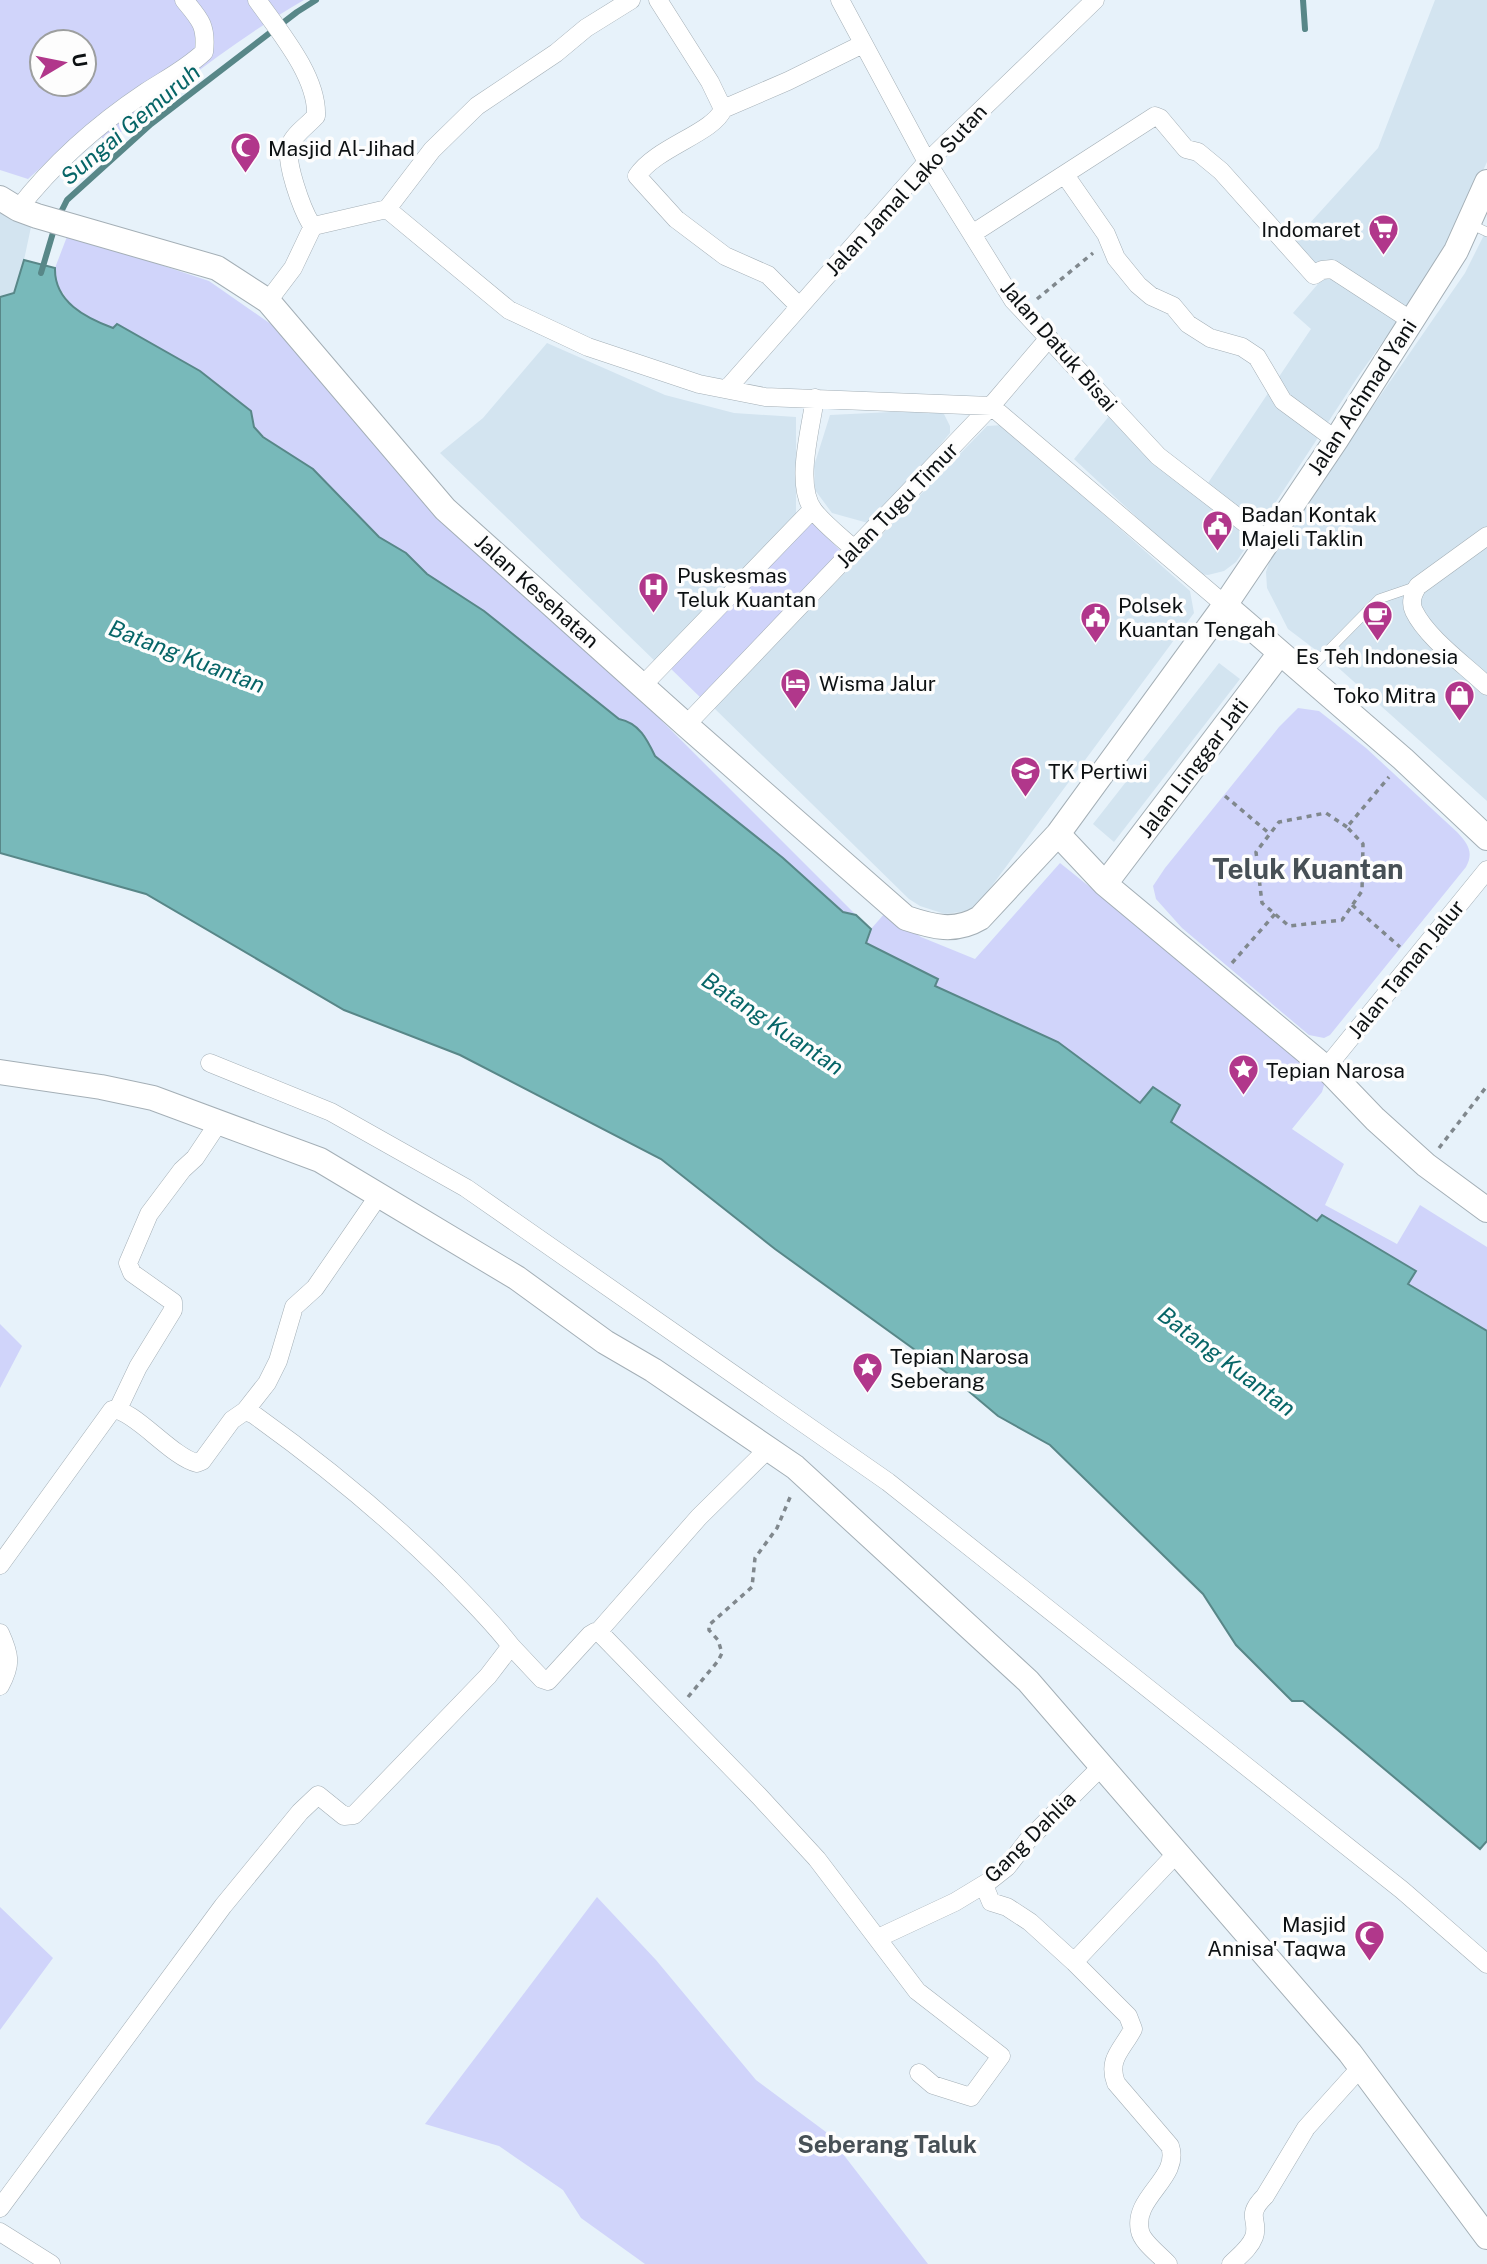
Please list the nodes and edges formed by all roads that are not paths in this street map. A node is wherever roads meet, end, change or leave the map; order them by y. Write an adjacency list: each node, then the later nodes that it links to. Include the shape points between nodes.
1 (184, 0): 12 (street, via 205,30 204,52 85,140)
2 (257, 0): 14 (street, via 290,47 317,104 316,116 295,136 288,157 306,215)
3 (631, 0): 13 (street, via 477,106 432,150)
4 (658, 0): 8 (street)
5 (840, 0): 7 (street, Jalan Datuk Bisai)
6 (1095, 0): 9 (street, Jalan Jamal Lako Sutan)
7 (863, 44): 8 (street); 9 (street, Jalan Datuk Bisai)
8 (723, 109): 18 (street, via 716,120 656,155 637,176 676,219 725,256 768,275)
9 (927, 162): 16 (street, Jalan Datuk Bisai); 18 (street, Jalan Jamal Lako Sutan)
10 (1065, 175): 16 (street); 19 (street, via 1141,123 1160,118 1186,149 1198,152 1221,171 1314,275 1332,269); 24 (street, via 1138,285 1173,306 1188,324 1210,338 1257,356 1283,401)
11 (1487, 182): 15 (street, Jalan Achmad Yani)
12 (18, 208): 17 (street, Jalan Kesehatan, via 217,268)
13 (387, 209): 14 (street); 21 (street, via 509,310 588,347)
14 (314, 224): 17 (street, via 293,268)
15 (1478, 228): 19 (street, Jalan Achmad Yani, via 1457,251)
16 (972, 234): 20 (street, Jalan Datuk Bisai, via 1013,300)
17 (268, 301): 33 (street, Jalan Kesehatan, via 444,509)
18 (799, 306): 21 (street, Jalan Jamal Lako Sutan)
19 (1412, 321): 24 (street, Jalan Achmad Yani)
20 (1049, 338): 23 (street, Jalan Tugu Timur); 27 (street, Jalan Datuk Bisai, via 1158,456)
21 (727, 390): 22 (street, via 765,397)
22 (815, 398): 23 (street); 25 (street, via 804,489)
23 (991, 406): 28 (street, Jalan Tugu Timur); 30 (street)
24 (1336, 440): 27 (street, Jalan Achmad Yani)
25 (812, 510): 28 (street); 33 (street)
26 (1487, 536): 29 (street)
27 (1267, 540): 30 (street, Jalan Achmad Yani)
28 (854, 550): 35 (street, Jalan Tugu Timur)
29 (1418, 586): 32 (lane, via 1379,599); 34 (street, via 1412,599 1414,611 1430,633)
30 (1225, 605): 31 (street); 36 (street)
31 (1280, 653): 32 (street); 39 (street, Jalan Linggar Jati)
32 (1305, 674): 37 (street)
33 (642, 686): 35 (street, Jalan Kesehatan)
34 (1487, 686)
35 (686, 725): 36 (street, Jalan Kesehatan, via 906,918 938,928 957,928 980,918)
36 (1058, 834): 39 (street)
37 (1487, 838)
38 (1487, 870): 41 (street, Jalan Taman Jalur)
39 (1105, 884): 41 (street)
40 (210, 1063): 59 (street, via 331,1112 466,1188 888,1482 1402,1890)
41 (1326, 1068): 45 (street, via 1426,1165)
42 (0, 1072): 43 (street, via 153,1098)
43 (219, 1122): 44 (street, via 320,1160); 46 (street, via 149,1214 132,1250 128,1263 132,1273 173,1303 173,1310)
44 (379, 1195): 47 (street, via 315,1288 294,1307 278,1361); 48 (street, via 517,1278 605,1342)
45 (1487, 1210)
46 (117, 1409): 47 (street, via 197,1463); 49 (street, via 109,1412)
47 (245, 1411): 52 (street, via 312,1456 423,1552)
48 (769, 1448): 50 (street, via 699,1517); 54 (street, via 1028,1681)
49 (0, 1565)
50 (598, 1632): 52 (street, via 548,1681); 57 (street, via 817,1859)
51 (0, 1633): 53 (street, via 10,1660)
52 (511, 1646): 62 (street, via 488,1676 352,1816 344,1816 318,1795 300,1812 223,1906)
53 (0, 1686)
54 (1102, 1766): 55 (street); 56 (street, Gang Dahlia, via 1028,1839 1007,1867)
55 (1177, 1853): 58 (street); 60 (street)
56 (984, 1885): 57 (street, Gang Dahlia); 58 (street, via 991,1902 1030,1922)
57 (878, 1938): 61 (street, via 917,1991 1001,2056 971,2097 933,2085)
58 (1074, 1962): 66 (street, via 1128,2016 1133,2029 1117,2054 1113,2074 1173,2155 1169,2170 1142,2210 1139,2226)
59 (1487, 1964)
60 (1361, 2067): 64 (street); 67 (street, via 1306,2128 1256,2205 1251,2243)
61 (919, 2073)
62 (0, 2208)
63 (0, 2232): 65 (street)
64 (1487, 2237)
65 (51, 2264)
66 (1168, 2264)
67 (1231, 2264)

